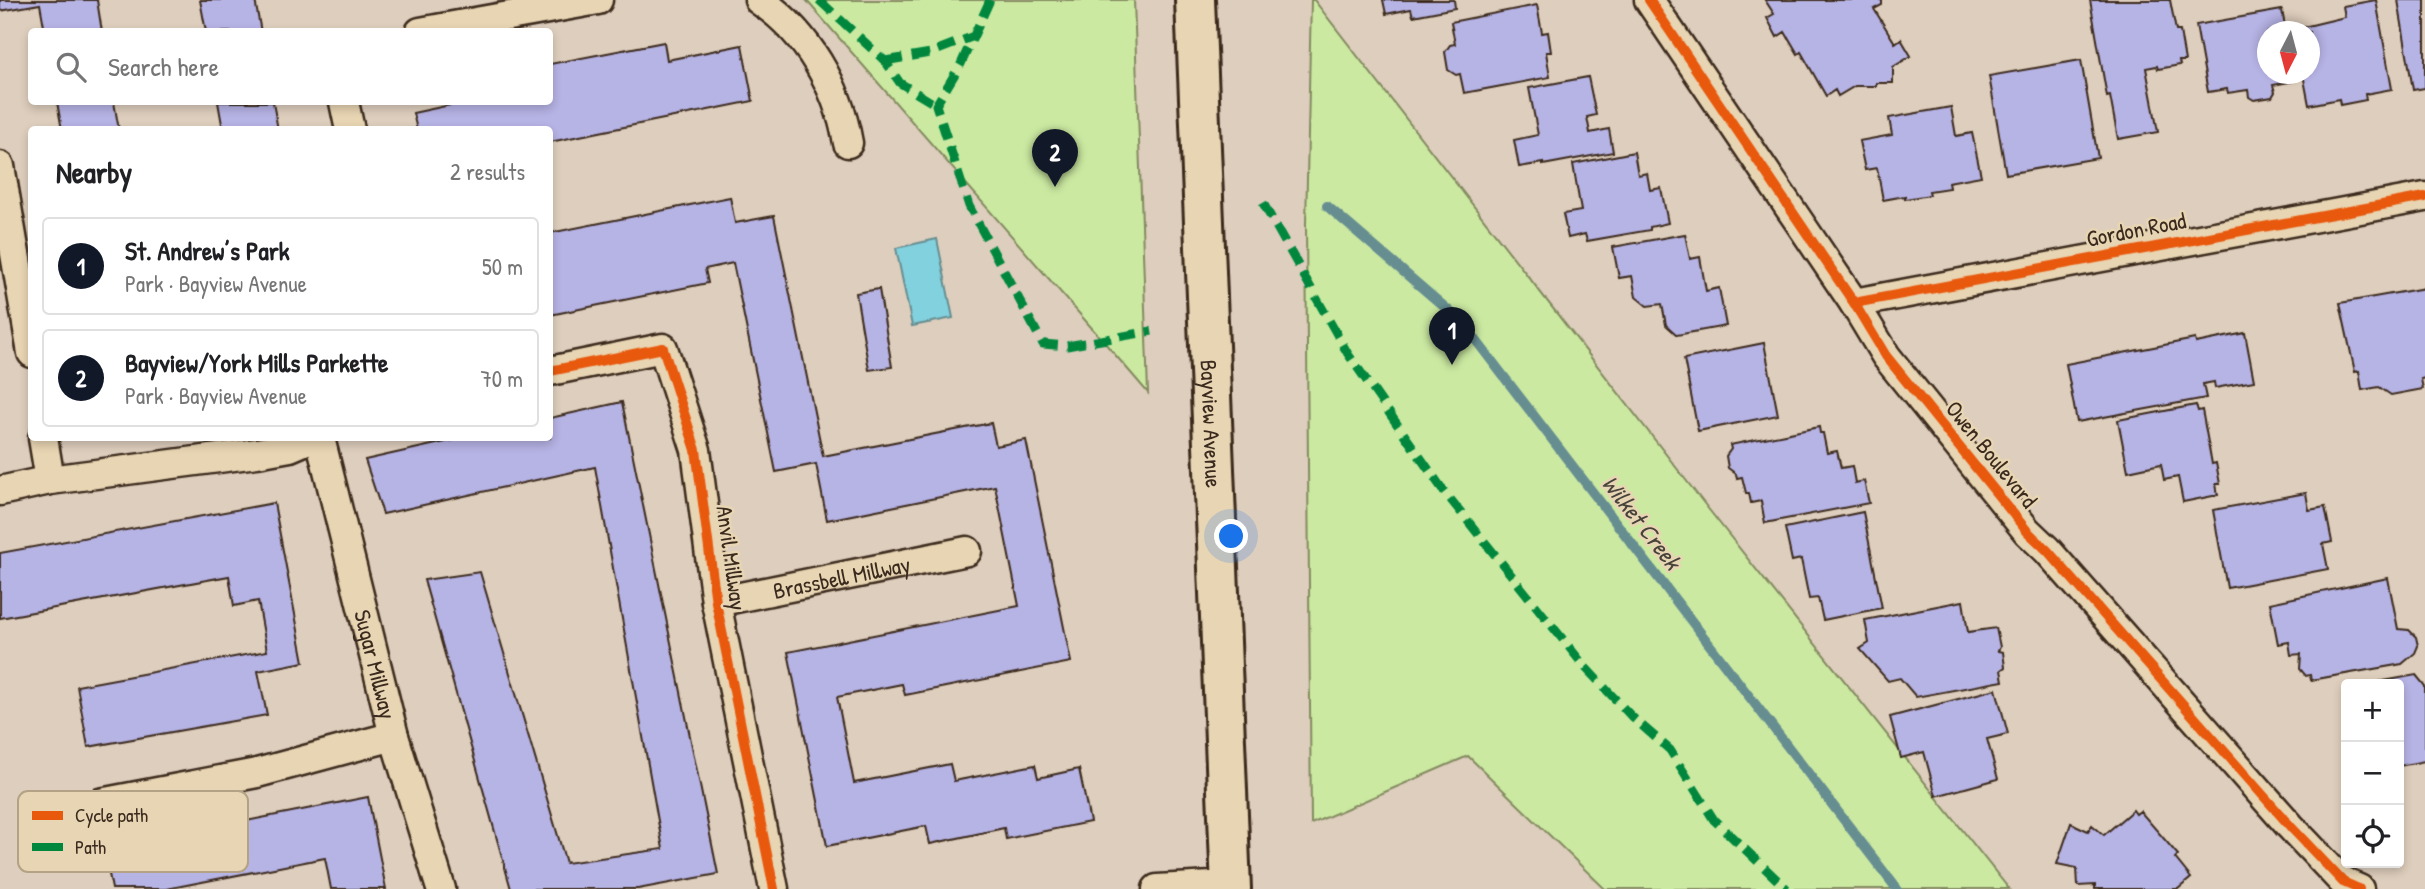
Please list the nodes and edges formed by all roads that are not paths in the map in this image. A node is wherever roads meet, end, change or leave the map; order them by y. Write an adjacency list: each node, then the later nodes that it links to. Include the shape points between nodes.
1 (598, 0): 5 (street)
2 (759, 0): 8 (street, via 784,20 820,66 836,98)
3 (1195, 0): 23 (main road, Bayview Avenue)
4 (1649, 0): 11 (street, Owen Boulevard)
5 (442, 28)
6 (345, 105): 7 (street)
7 (349, 126)
8 (848, 142)
9 (0, 166): 12 (street)
10 (2425, 197): 11 (street, Gordon Road)
11 (1854, 303): 27 (street, Owen Boulevard, via 1886,356 2027,531 2290,826 2343,881)
12 (28, 330)
13 (553, 370): 20 (street, Anvil Millway, via 663,348 696,450)
14 (44, 441): 17 (street)
15 (304, 441): 17 (street, via 257,453)
16 (321, 441): 21 (street, Sugar Millway)
17 (50, 480): 18 (street)
18 (0, 491)
19 (967, 551): 20 (street, Brassbell Millway)
20 (716, 602): 25 (street, Anvil Millway)
21 (394, 736): 22 (street, via 257,773); 24 (street, Sugar Millway)
22 (163, 791)
23 (1231, 887): 26 (street)
24 (441, 889)
25 (774, 889)
26 (1157, 889)
27 (2359, 889)

